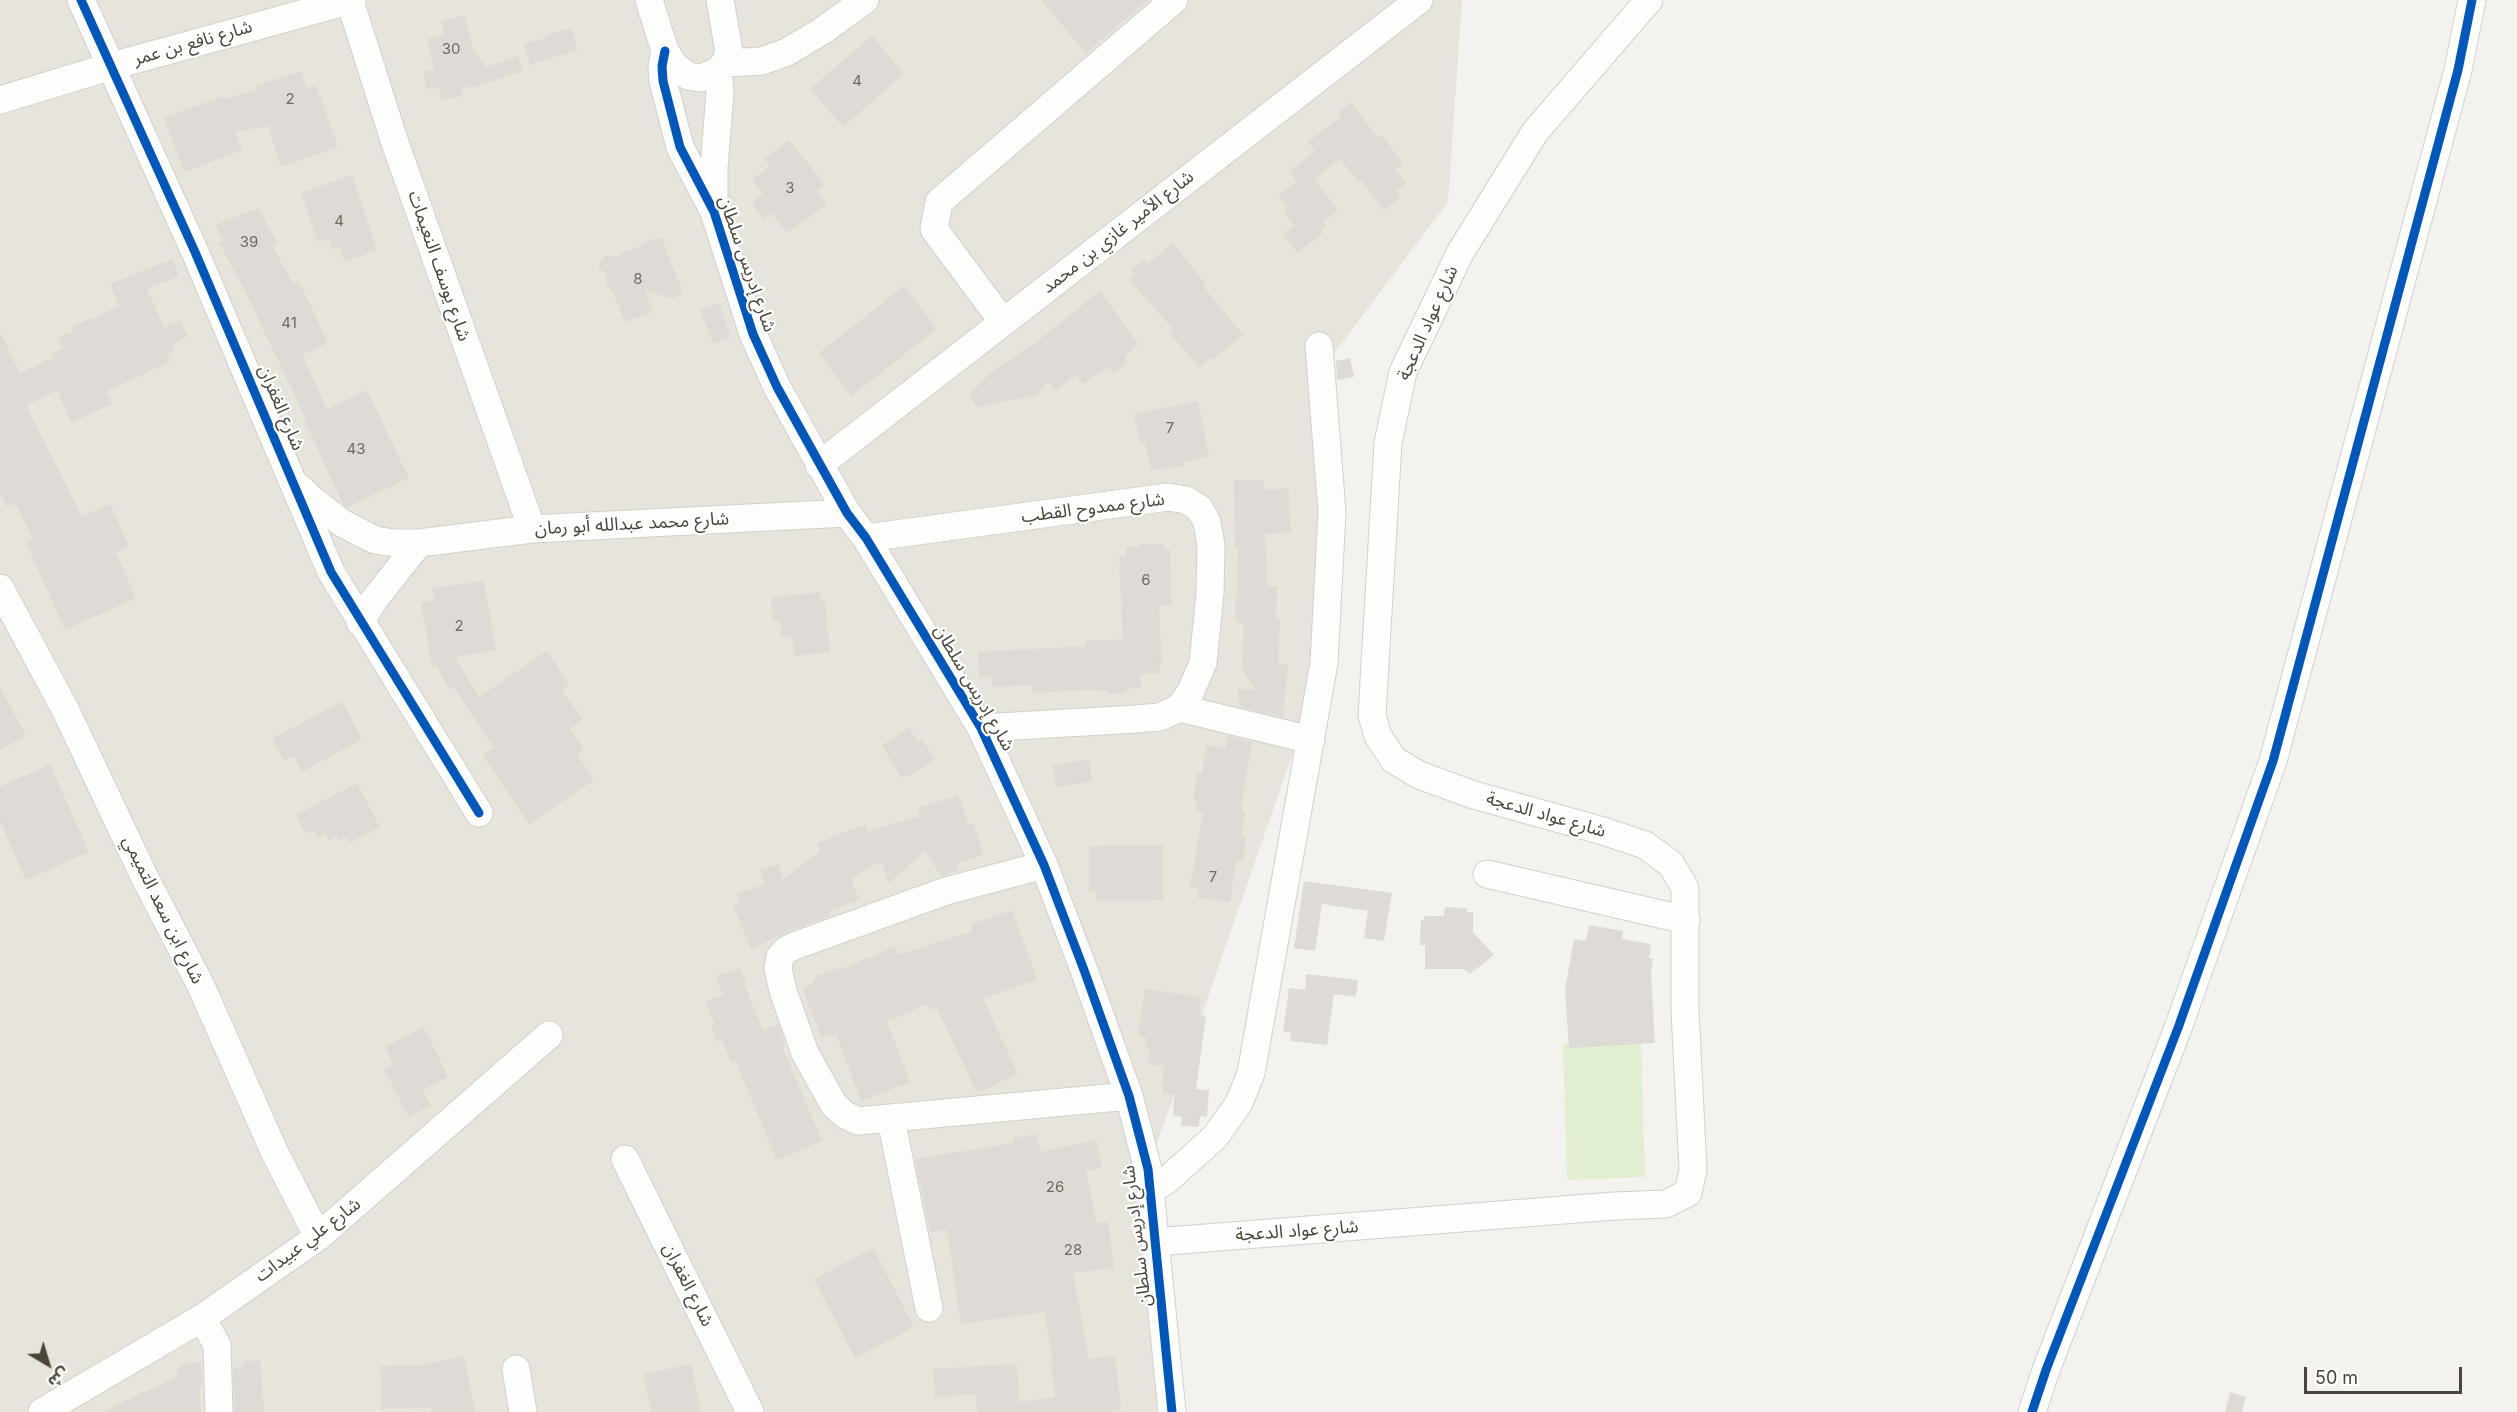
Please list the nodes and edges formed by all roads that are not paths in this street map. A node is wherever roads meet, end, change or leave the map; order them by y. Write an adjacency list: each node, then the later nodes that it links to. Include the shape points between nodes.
1 (81, 0): 11 (street, شارع الغفران)
2 (351, 0): 11 (street, شارع نافع بن عمر); 20 (street, شارع يوسف النعيمات, via 394,140)
3 (649, 0): 10 (street)
4 (720, 0): 12 (street, شارع إدريس سلطان, via 729,52)
5 (865, 0): 12 (street, via 787,52 762,61)
6 (1174, 0): 15 (street, via 939,202 934,229)
7 (1419, 0): 15 (street, شارع الأمير غازي بن محمد)
8 (1649, 0): 31 (street, شارع عواد الدعجة, via 1535,132 1460,252 1403,372 1388,443 1372,715 1378,736 1394,760 1419,775 1645,846 1671,864 1685,888)
9 (2472, 0): 47 (street, via 2458,70 2273,761 2178,1028)
10 (665, 51): 12 (street, via 688,76 702,78); 14 (street, شارع إدريس سلطان, via 663,81 680,147)
11 (112, 66): 13 (street, شارع نافع بن عمر); 18 (street, شارع الغفران)
12 (721, 67): 14 (street, شارع إدريس سلطان)
13 (0, 100)
14 (714, 212): 17 (street, شارع إدريس سلطان, via 753,334)
15 (1003, 322): 17 (street, شارع الأمير غازي بن محمد)
16 (1319, 346): 27 (street, via 1332,512 1323,663)
17 (819, 465): 19 (street, شارع إدريس سلطان)
18 (292, 478): 22 (street, شارع محمد عبدالله أبو رمان, via 311,499 357,532 375,540); 24 (street, شارع الغفران, via 331,572)
19 (847, 513): 20 (street, شارع محمد عبدالله أبو رمان); 21 (street, شارع إدريس سلطان)
20 (532, 529): 22 (street, شارع محمد عبدالله أبو رمان)
21 (866, 538): 25 (street, شارع ممدوح القطب, via 1168,497 1186,500 1199,508 1207,522 1210,593 1203,663); 26 (street, شارع إدريس سلطان)
22 (419, 543): 24 (street)
23 (0, 588): 37 (street, شارع ابن سعد التميمي, via 66,711 201,986 274,1150)
24 (360, 622): 28 (street, شارع الغفران)
25 (1179, 708): 26 (street, via 1161,717); 27 (street)
26 (981, 728): 29 (street, شارع إدريس سلطان)
27 (1311, 740): 36 (street, via 1251,1073 1239,1103 1215,1137)
28 (479, 813)
29 (1044, 865): 33 (street, شارع إدريس سلطان); 34 (street, via 946,891 794,946 780,957 783,991 805,1053 824,1090 845,1115 858,1121)
30 (1487, 874): 31 (street)
31 (1686, 920): 38 (street, شارع عواد الدعجة, via 1685,1010 1693,1170 1688,1193 1666,1204)
32 (549, 1035): 37 (street, شارع علي عبيدات)
33 (1129, 1096): 34 (street); 36 (street, شارع إدريس سلطان)
34 (891, 1119): 39 (street)
35 (625, 1159): 45 (street, شارع الغفران)
36 (1151, 1190): 38 (street, شارع إدريس سلطان)
37 (318, 1237): 40 (street, شارع علي عبيدات)
38 (1155, 1242): 46 (street, شارع إدريس سلطان)
39 (929, 1308)
40 (202, 1318): 42 (street, شارع علي عبيدات); 43 (street, via 217,1345)
41 (516, 1369): 44 (street)
42 (42, 1412)
43 (219, 1412)
44 (523, 1412)
45 (750, 1412)
46 (1172, 1412)
47 (2032, 1412)

